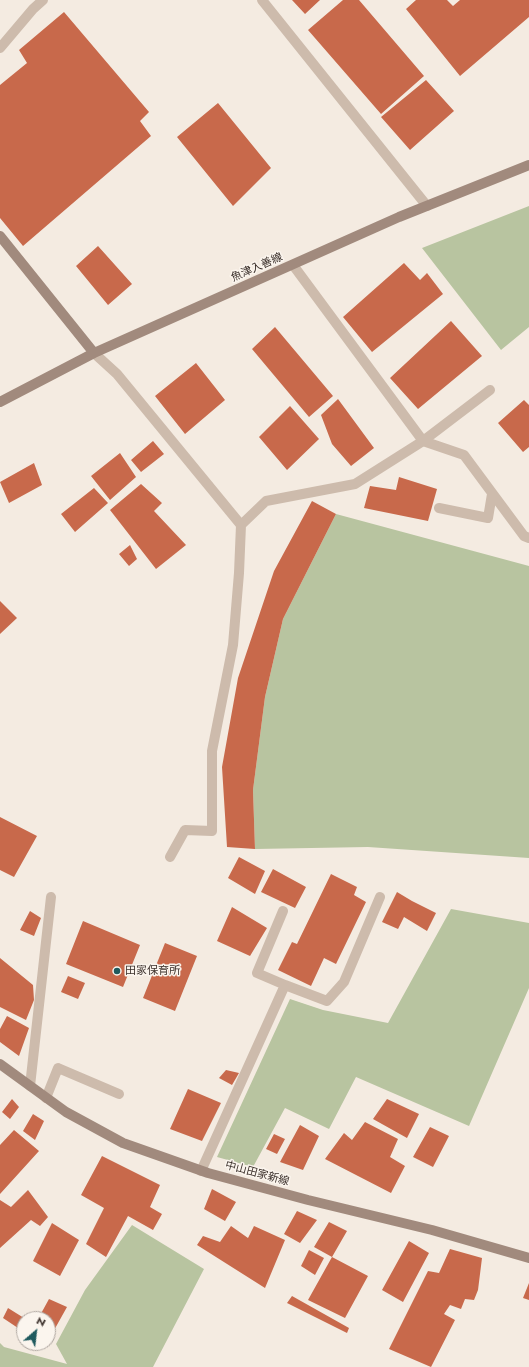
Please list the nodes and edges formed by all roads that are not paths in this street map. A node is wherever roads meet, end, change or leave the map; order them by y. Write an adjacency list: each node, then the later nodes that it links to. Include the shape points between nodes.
1 (43, 0): 3 (street)
2 (262, 0): 5 (street)
3 (0, 48)
4 (529, 165): 5 (main road, 魚津入善線)
5 (428, 206): 7 (main road, 魚津入善線)
6 (0, 236): 8 (main road)
7 (292, 265): 8 (main road, 魚津入善線); 11 (street)
8 (94, 353): 10 (main road, 魚津入善線); 14 (street, via 117,374)
9 (490, 390): 11 (street)
10 (0, 402)
11 (423, 441): 12 (street, via 464,455); 14 (street, via 356,484 266,501)
12 (492, 494): 13 (street, via 488,518); 15 (street, via 524,536)
13 (439, 508)
14 (241, 525): 16 (street, via 233,645 212,751 212,831 185,830)
15 (529, 538)
16 (170, 857)
17 (51, 897): 22 (street)
18 (380, 897): 20 (street, via 344,982 327,1001)
19 (283, 911): 20 (street, via 257,973)
20 (285, 985): 25 (street)
21 (0, 1064): 22 (main road, 中山田家新線)
22 (30, 1086): 24 (main road, 中山田家新線)
23 (119, 1094): 24 (street, via 58,1068)
24 (46, 1098): 25 (main road, 中山田家新線, via 123,1143)
25 (201, 1171): 26 (main road, 中山田家新線, via 432,1230)
26 (529, 1258)

